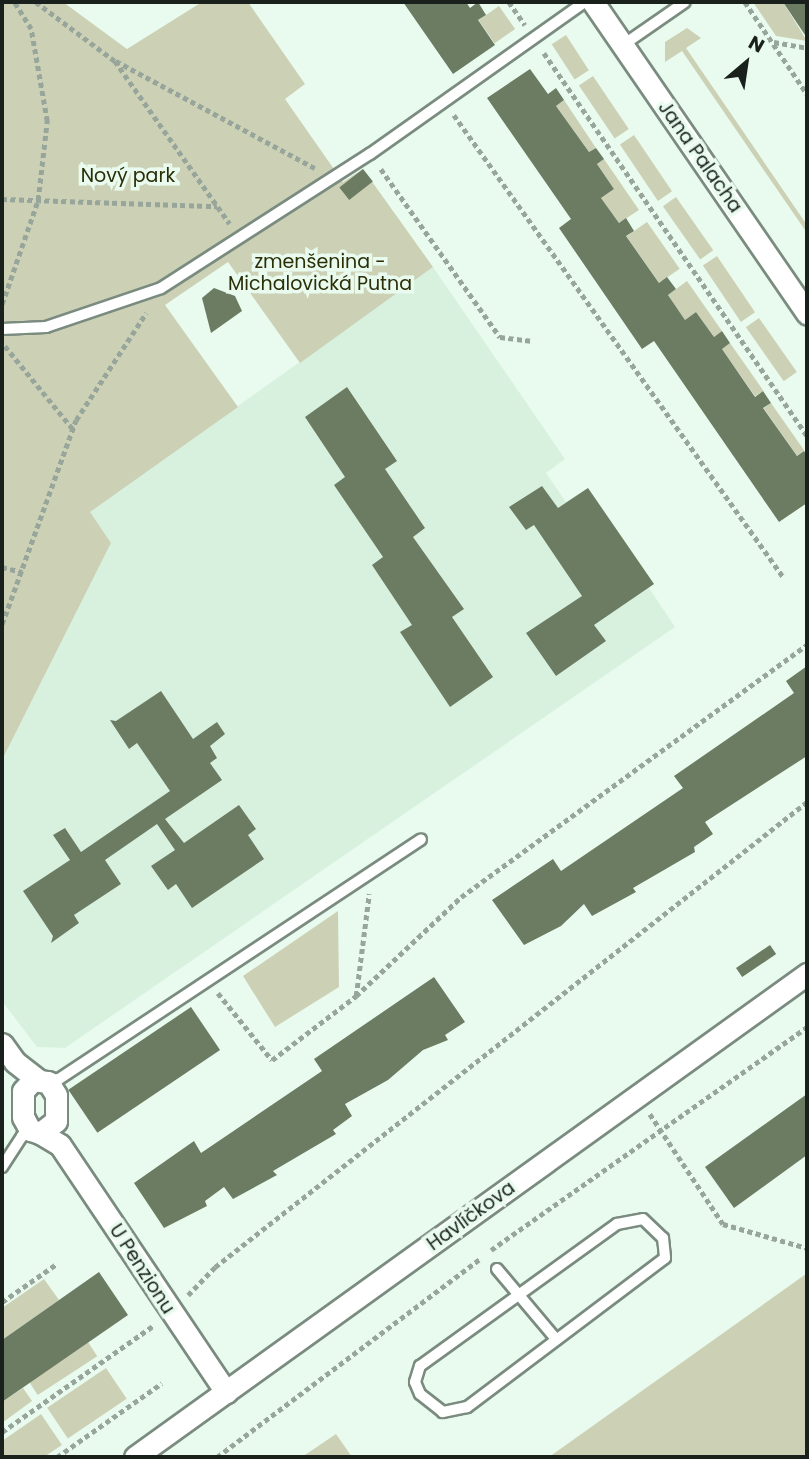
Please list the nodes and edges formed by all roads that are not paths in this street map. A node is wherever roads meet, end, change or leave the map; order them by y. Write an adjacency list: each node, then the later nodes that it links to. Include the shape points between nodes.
1 (585, 2): 6 (lane, via 370,154 162,288 46,327)
2 (593, 2): 4 (street, Jana Palacha)
3 (685, 2): 4 (lane)
4 (623, 45): 5 (street, Jana Palacha)
5 (807, 313)
6 (2, 329)
7 (421, 839): 10 (lane, via 59,1079)
8 (807, 974): 16 (street, Havlíčkova)
9 (2, 1044): 10 (street)
10 (41, 1080): 11 (street, via 55,1090); 11 (street, via 27,1084 24,1122)
11 (44, 1129): 12 (lane, via 22,1136); 16 (street, U Penzionu, via 60,1145)
12 (2, 1167)
13 (497, 1269): 14 (lane)
14 (518, 1294): 15 (lane); 15 (lane, via 420,1366 415,1382 420,1394 432,1407 455,1413); 15 (lane, via 617,1224 643,1219 655,1226 663,1238 665,1258)
15 (556, 1339)
16 (226, 1392): 17 (street, Havlíčkova)
17 (135, 1457)

